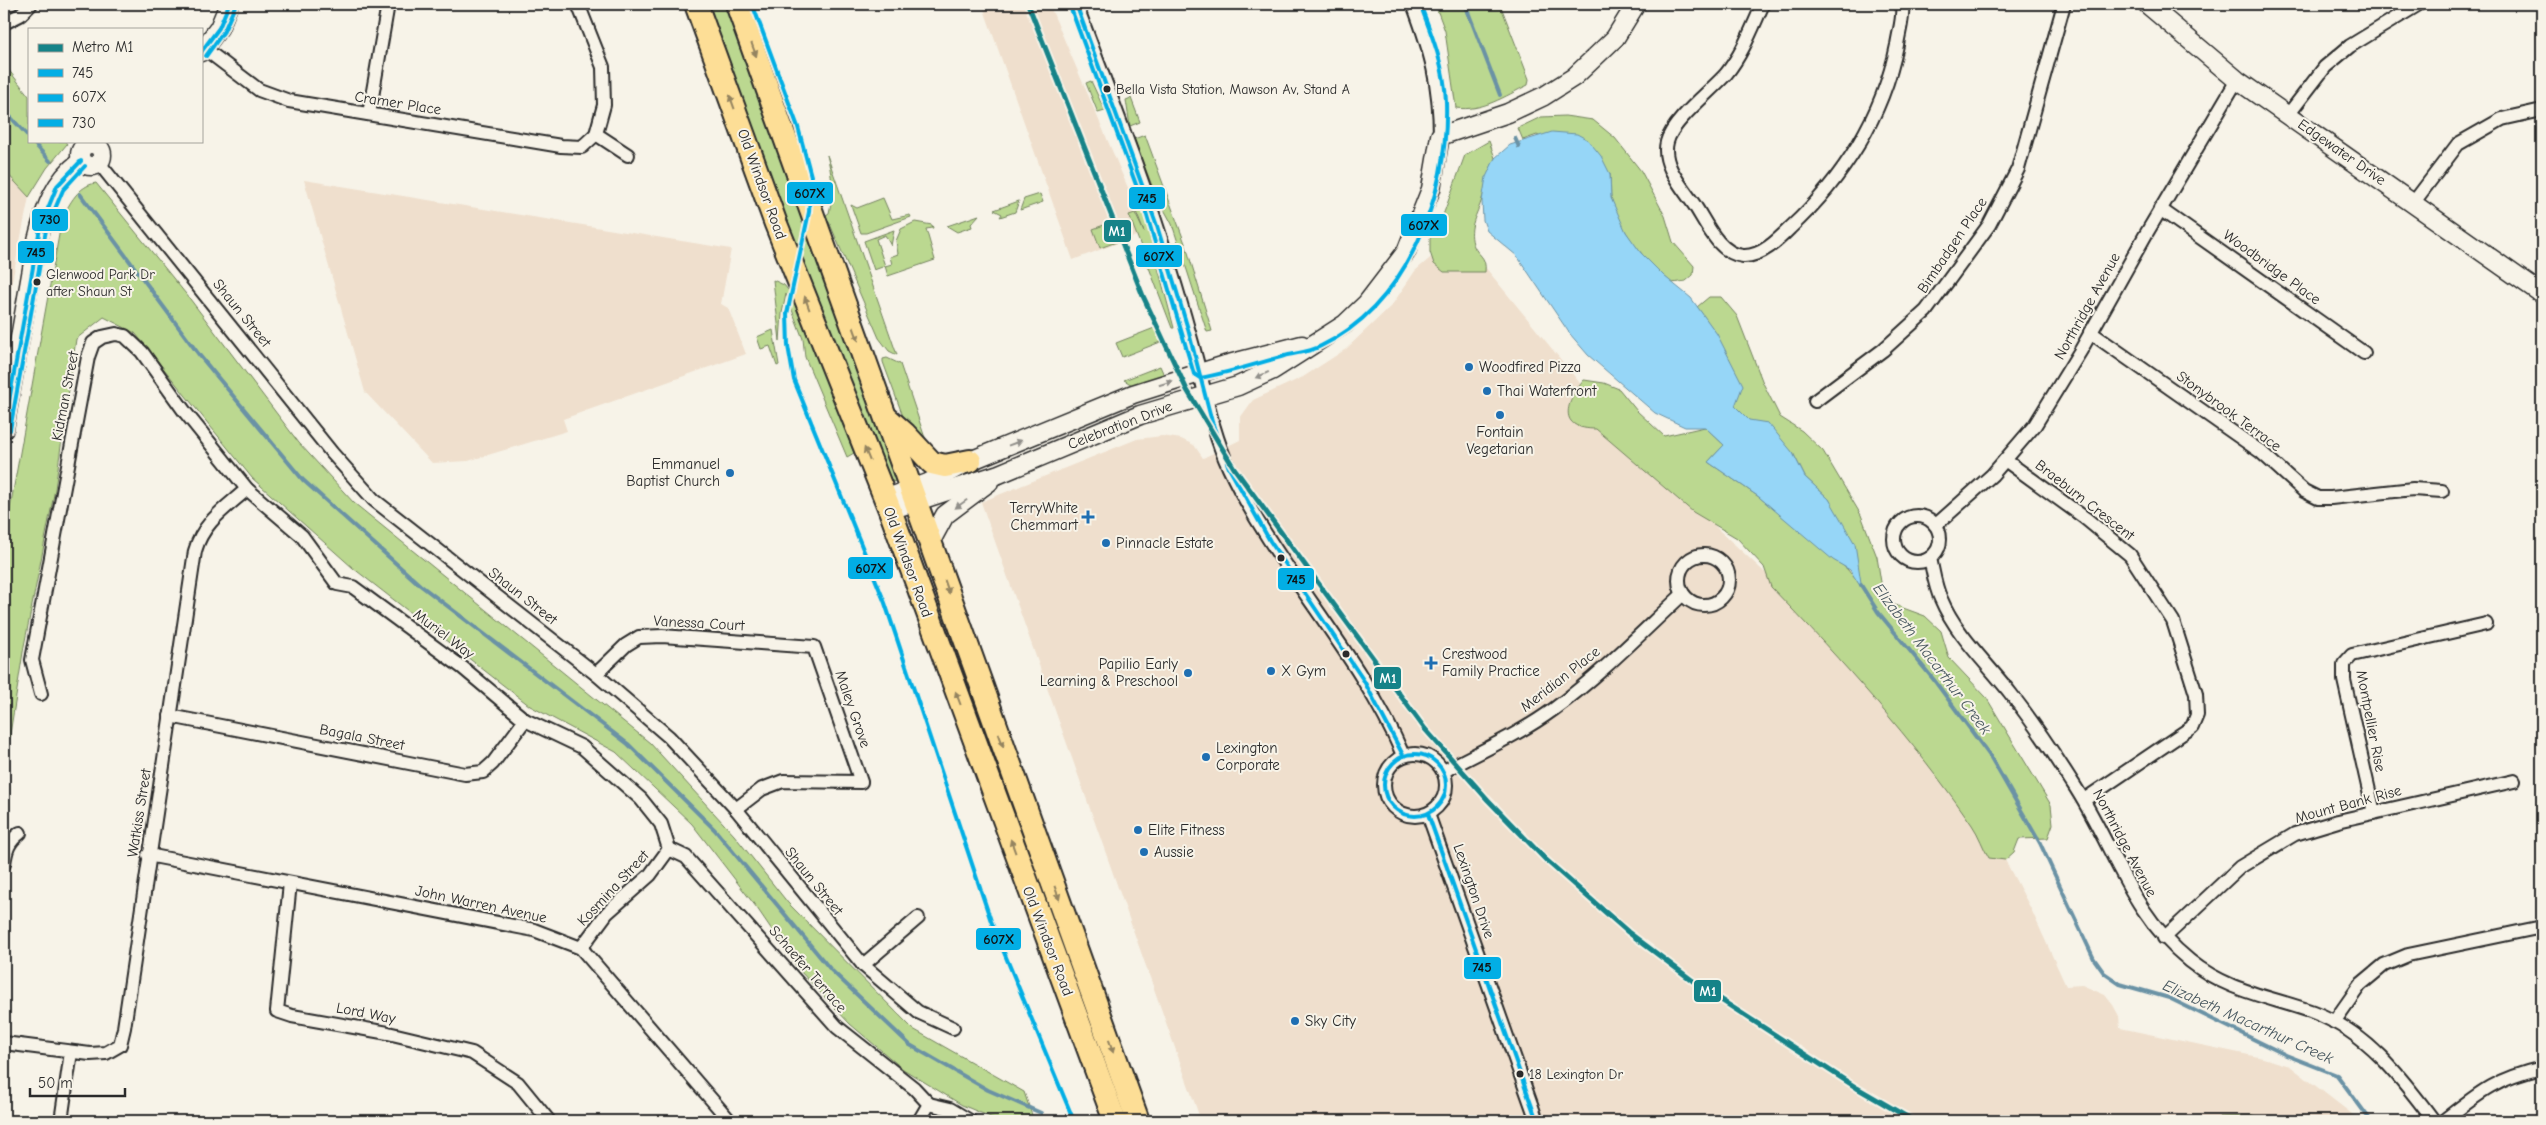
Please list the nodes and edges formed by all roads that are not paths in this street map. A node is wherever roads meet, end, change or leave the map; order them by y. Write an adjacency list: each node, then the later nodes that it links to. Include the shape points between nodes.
1 (31, 4): 15 (street, via 20,15)
2 (229, 4): 16 (street, via 219,28)
3 (388, 4): 19 (street)
4 (578, 4): 21 (street, via 603,67 604,105)
5 (696, 4): 42 (highway, Old Windsor Road, one-way to 5, via 776,224)
6 (738, 4): 34 (highway, Old Windsor Road, one-way to 34)
7 (1076, 4): 31 (street, via 1151,207)
8 (1413, 4): 22 (street, Celebration Drive, via 1435,71 1440,100)
9 (1636, 4): 22 (street, via 1615,38 1574,77 1508,113)
10 (1763, 4): 11 (street, via 1740,53 1726,74 1674,128 1666,152 1670,167 1717,240 1729,251 1742,256 1758,254 1786,232 1820,197 1852,156 1886,86 1895,56)
11 (1902, 4)
12 (2064, 4): 33 (street, Bimbadgen Place, via 2018,169 1989,225 1926,312 1883,350)
13 (2419, 4): 20 (street, via 2350,46 2325,67)
14 (2158, 7): 17 (street, Edgewater Drive)
15 (4, 22)
16 (203, 51): 19 (street, Cramer Place, via 259,90 289,101)
17 (2237, 80): 20 (street, Edgewater Drive); 26 (street, Northridge Avenue)
18 (2542, 110): 25 (street, via 2502,119 2458,144)
19 (369, 114): 21 (street, Cramer Place, via 561,146 582,147)
20 (2288, 115): 25 (street, Edgewater Drive)
21 (596, 134): 24 (street)
22 (1440, 136): 29 (street, Celebration Drive, via 1431,189 1406,252 1368,304)
23 (94, 153): 35 (street, via 61,179 44,212); 50 (street, Shaun Street, via 332,453 374,500)
24 (628, 155)
25 (2414, 202): 27 (street, Edgewater Drive)
26 (2160, 209): 28 (street, Northridge Avenue); 30 (street, Woodbridge Place)
27 (2542, 294)
28 (2090, 332): 36 (street, Northridge Avenue, via 2035,425); 40 (street, Stonybrook Terrace, via 2261,452 2304,492 2318,498 2331,498 2412,489)
29 (1319, 341): 31 (street, Celebration Drive); 32 (street, Celebration Drive, one-way to 32, via 1273,370)
30 (2364, 353)
31 (1200, 372): 32 (street); 37 (street, Celebration Drive, one-way to 31, via 1133,394)
32 (1205, 396): 38 (street, Celebration Drive, via 1133,418); 54 (street, via 1215,433 1242,492 1383,714)
33 (1815, 401)
34 (885, 417): 37 (highway, via 932,463 945,466); 41 (highway, Old Windsor Road)
35 (4, 429)
36 (2005, 460): 43 (street, Northridge Avenue); 57 (street, Braeburn Crescent, via 2130,555 2173,621 2196,694 2198,715 2192,726)
37 (970, 461): 41 (street, Celebration Drive)
38 (999, 474): 41 (street, Celebration Drive); 44 (street, one-way to 44, via 945,515)
39 (247, 489): 46 (street, Kidman Street, via 302,536); 51 (street, Kidman Street, via 142,352 125,336 116,334 93,343 86,366 32,660); 52 (street, Watkiss Street, via 212,519 199,536)
40 (2442, 492)
41 (913, 495): 42 (street); 44 (highway, Old Windsor Road)
42 (887, 505): 82 (highway, Old Windsor Road, one-way to 42)
43 (1936, 525): 45 (street, via 1940,543); 45 (street, via 1923,516 1912,516 1902,521 1894,534 1897,550 1904,558 1920,561)
44 (931, 541): 83 (highway, Old Windsor Road, one-way to 83)
45 (1930, 558): 57 (street, Northridge Avenue, via 1940,598 1952,620 2013,696)
46 (337, 584): 53 (street, Muriel Way, via 354,587 463,668)
47 (1683, 594): 55 (street, Meridian Place, via 1554,709)
48 (2486, 624): 59 (street, Montpellier Rise, via 2352,655 2344,664 2344,680)
49 (814, 647): 50 (street, Vanessa Court, via 639,637); 58 (street, Maley Grove, via 861,782 782,780 762,789)
50 (596, 674): 58 (street, Shaun Street, via 668,738)
51 (41, 694)
52 (170, 716): 53 (street, Bagala Street, via 465,774 483,772); 63 (street, Watkiss Street)
53 (525, 720): 62 (street, Muriel Way, via 582,746 641,799 662,824)
54 (1403, 755): 55 (street, via 1430,757); 60 (street, via 1390,766 1385,777 1387,798 1400,811 1411,815)
55 (1444, 771): 60 (street, via 1447,782 1442,802)
56 (2514, 781): 59 (street, Mount Bank Rise)
57 (2084, 800): 68 (street, Northridge Avenue, via 2129,890)
58 (736, 809): 70 (street, Shaun Street)
59 (2374, 813): 68 (street, Mount Bank Rise, via 2296,834 2240,868)
60 (1428, 814): 84 (street, Lexington Drive)
61 (20, 834): 64 (street, via 6,849)
62 (668, 849): 69 (street, Kosmina Street, via 650,875 607,913); 76 (street, Schaefer Terrace, via 686,857 837,1027 914,1088)
63 (148, 855): 65 (street, John Warren Avenue); 74 (street, Watkiss Street, via 120,1045 106,1053)
64 (4, 864)
65 (290, 883): 69 (street, John Warren Avenue, via 534,930); 78 (street, Lord Way, via 277,1010 292,1016 388,1033 472,1053 518,1083)
66 (918, 918): 70 (street)
67 (2542, 927): 71 (street, via 2408,955 2384,965 2360,984)
68 (2164, 938): 71 (street, Northridge Avenue, via 2214,978 2245,993 2312,1012)
69 (581, 948): 79 (street, John Warren Avenue)
70 (863, 965): 72 (street, Shaun Street, via 918,1012)
71 (2334, 1022): 85 (street, Northridge Avenue, via 2385,1060)
72 (953, 1028)
73 (4, 1043): 74 (street, Watkiss Street)
74 (71, 1052): 77 (street)
75 (2542, 1068): 86 (street, via 2512,1075 2486,1087)
76 (928, 1104): 80 (street); 81 (street, via 950,1109)
77 (61, 1121)
78 (549, 1121)
79 (730, 1121)
80 (919, 1121)
81 (970, 1121)
82 (1115, 1121)
83 (1138, 1121)
84 (1537, 1121)
85 (2434, 1121)
86 (2443, 1121)

